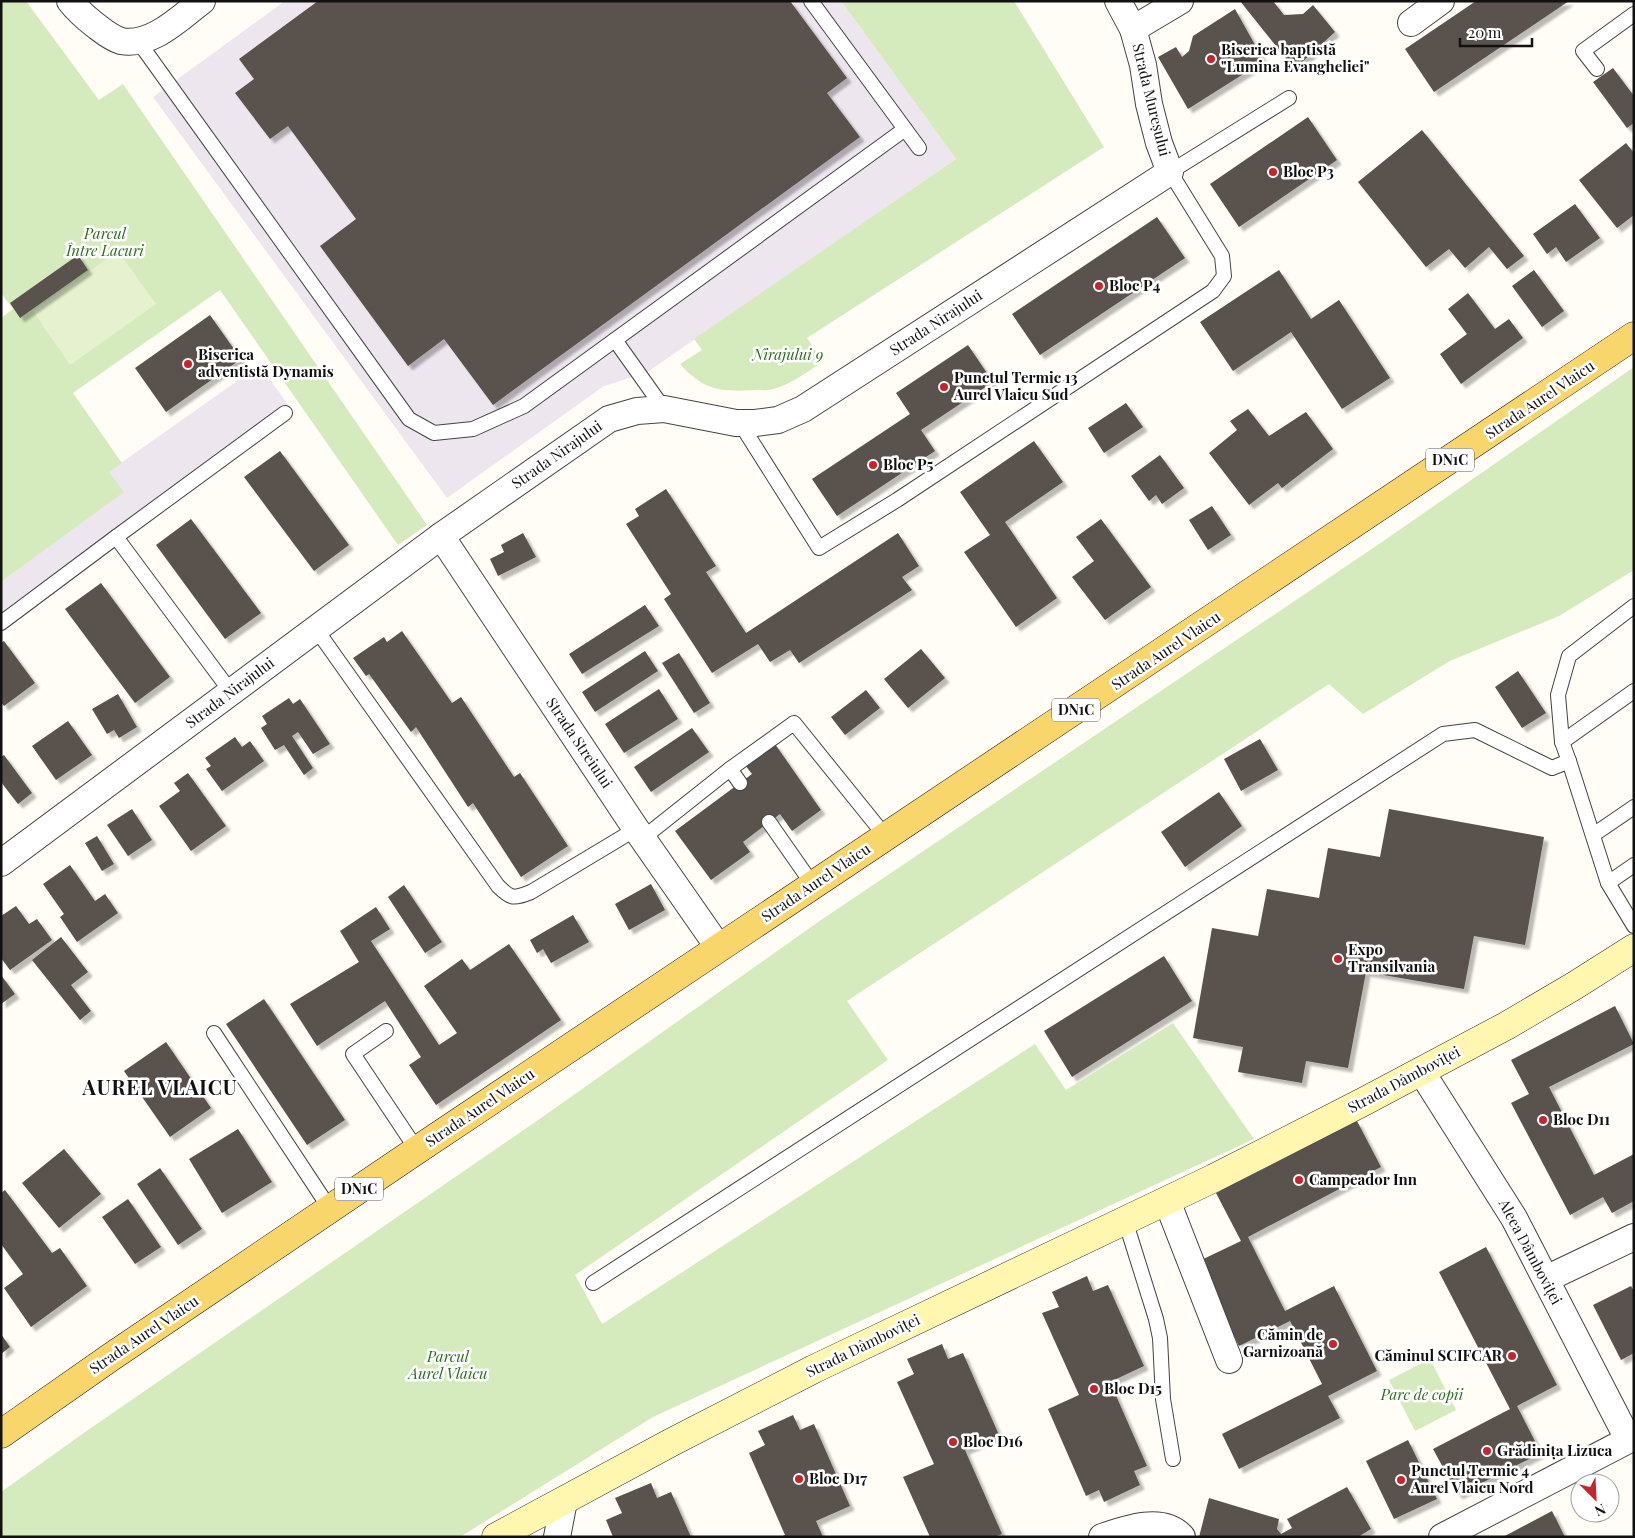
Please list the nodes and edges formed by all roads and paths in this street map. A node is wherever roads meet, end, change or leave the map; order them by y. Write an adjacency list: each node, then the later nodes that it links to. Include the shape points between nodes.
1 (70, 1): 10 (street, via 108,35 122,41)
2 (202, 1): 10 (street, via 155,35)
3 (812, 1): 13 (lane)
4 (1118, 1): 9 (street, Strada Mureșului)
5 (1180, 1): 9 (street)
6 (1441, 1): 8 (street)
7 (1634, 14): 11 (lane, via 1583,51)
8 (1411, 24)
9 (1133, 30): 15 (street, Strada Mureșului, via 1159,143)
10 (138, 41): 17 (lane, via 409,419 434,433 473,428 524,406)
11 (1597, 69)
12 (1290, 98): 15 (lane, Strada Nirajului)
13 (905, 129): 14 (lane); 17 (lane)
14 (919, 148)
15 (1170, 172): 20 (street, Strada Nirajului, via 803,409 778,420); 20 (lane, via 1222,256 1224,276 1213,291 819,548)
16 (1634, 336): 36 (main road, Strada Aurel Vlaicu / DN1C)
17 (615, 340): 18 (lane)
18 (664, 409): 20 (street, Strada Nirajului); 21 (street, Strada Nirajului, via 637,411 609,419)
19 (286, 413): 22 (lane)
20 (740, 423)
21 (442, 536): 25 (street, Strada Nirajului); 34 (street, Strada Streiului)
22 (116, 537): 24 (lane); 26 (lane)
23 (1634, 606): 28 (lane, via 1569,656 1558,694)
24 (1, 623)
25 (316, 629): 26 (street, Strada Nirajului); 34 (lane, via 498,886 508,895 518,898 531,892)
26 (232, 692): 37 (street, Strada Nirajului)
27 (1634, 692): 28 (lane)
28 (1562, 742): 29 (lane)
29 (1569, 761): 35 (lane); 53 (lane, via 1552,768 1475,730 1443,734)
30 (730, 769): 31 (lane); 34 (lane); 36 (lane, via 794,723)
31 (740, 783)
32 (1634, 807): 35 (lane)
33 (769, 822): 40 (lane)
34 (640, 834): 42 (street, Strada Streiului)
35 (1593, 835): 39 (lane)
36 (886, 836): 40 (main road, Strada Aurel Vlaicu / DN1C)
37 (1, 863)
38 (1634, 865): 39 (lane)
39 (1608, 883): 41 (lane)
40 (813, 885): 42 (main road, Strada Aurel Vlaicu / DN1C)
41 (1634, 926)
42 (719, 948): 47 (main road, Strada Aurel Vlaicu / DN1C)
43 (1634, 948): 46 (street, Strada Dâmboviței, via 1506,1026)
44 (386, 1031): 47 (lane, via 353,1054)
45 (214, 1033): 49 (lane)
46 (1421, 1071): 48 (street, Strada Dâmboviței); 52 (street, Aleea Dâmboviței, via 1514,1218)
47 (417, 1150): 49 (main road, Strada Aurel Vlaicu / DN1C)
48 (1166, 1201): 50 (street, Strada Dâmboviței); 54 (street)
49 (330, 1209): 55 (main road, Strada Aurel Vlaicu / DN1C)
50 (1125, 1220): 57 (lane, via 1160,1338 1163,1399); 58 (street, Strada Dâmboviței, via 814,1368)
51 (1632, 1241): 52 (street)
52 (1546, 1279): 56 (street, Aleea Dâmboviței)
53 (593, 1283)
54 (1229, 1360)
55 (1, 1434)
56 (1631, 1438): 63 (street)
57 (1173, 1459)
58 (564, 1500): 59 (street, Strada Dâmboviței); 60 (street)
59 (496, 1537)
60 (557, 1537)
61 (1102, 1537): 62 (street, via 1145,1526 1167,1526)
62 (1182, 1537)
63 (1442, 1537)

